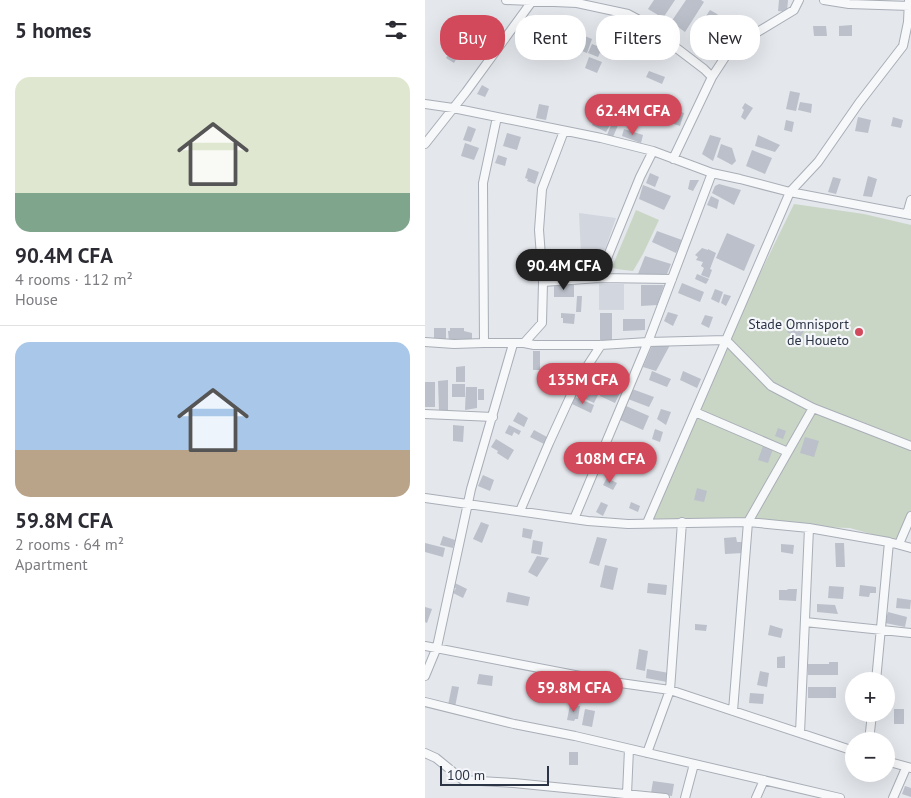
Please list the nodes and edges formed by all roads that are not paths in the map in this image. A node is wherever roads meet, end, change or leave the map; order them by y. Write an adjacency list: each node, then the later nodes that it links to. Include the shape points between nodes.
1 (506, 0): 2 (street)
2 (533, 0): 5 (street); 9 (street)
3 (799, 0): 7 (street, via 794,10 731,48)
4 (824, 0): 6 (street, via 849,4)
5 (577, 1): 7 (street, via 627,14 641,21)
6 (910, 3): 16 (street, via 903,46 818,162)
7 (712, 77): 14 (street)
8 (425, 104): 9 (street)
9 (453, 108): 10 (street); 12 (street)
10 (497, 117): 11 (street); 24 (street, via 483,183)
11 (564, 131): 13 (street); 21 (street, via 542,189 539,230)
12 (425, 144)
13 (653, 151): 14 (street); 19 (street)
14 (673, 159): 15 (street)
15 (712, 173): 16 (street); 20 (street)
16 (790, 192): 18 (street); 22 (street)
17 (911, 200): 18 (street)
18 (909, 215)
19 (599, 278): 20 (street); 21 (street)
20 (672, 279): 25 (street)
21 (543, 282): 26 (street, via 542,322)
22 (726, 340): 25 (street); 29 (street, via 771,386); 30 (street)
23 (425, 342): 24 (street)
24 (484, 342): 27 (street)
25 (648, 342): 28 (street); 38 (street)
26 (524, 343): 27 (street); 28 (street)
27 (513, 344): 32 (street)
28 (601, 345): 37 (street, via 577,382)
29 (813, 408): 33 (street); 34 (street)
30 (695, 412): 34 (street); 42 (street)
31 (425, 414): 32 (street)
32 (493, 417): 36 (street)
33 (911, 446)
34 (788, 452): 40 (street)
35 (425, 498): 36 (street)
36 (468, 504): 37 (street); 51 (street)
37 (520, 512): 38 (street)
38 (574, 519): 42 (street)
39 (682, 522): 40 (street); 42 (street); 54 (street)
40 (748, 522): 43 (street); 56 (street)
41 (910, 522): 45 (street)
42 (647, 523)
43 (809, 528): 44 (street); 47 (street)
44 (889, 542): 45 (street); 48 (street)
45 (899, 544): 46 (street)
46 (911, 548)
47 (805, 622): 48 (street); 57 (street)
48 (881, 630): 49 (street); 52 (street)
49 (911, 633)
50 (425, 646): 51 (street)
51 (437, 647): 53 (street); 54 (street, via 606,681)
52 (877, 672)
53 (425, 676)
54 (670, 690): 56 (street); 61 (street)
55 (425, 702): 59 (street)
56 (733, 711): 57 (street)
57 (800, 733): 58 (street)
58 (845, 748)
59 (629, 749): 61 (street); 66 (street)
60 (425, 753): 66 (street, via 463,780)
61 (647, 753): 62 (street)
62 (694, 764): 65 (street); 68 (street)
63 (895, 764): 64 (street)
64 (909, 768): 71 (street)
65 (764, 780): 69 (street); 70 (street)
66 (627, 794): 67 (street)
67 (665, 798)
68 (685, 798)
69 (756, 798)
70 (839, 798)
71 (893, 798)

